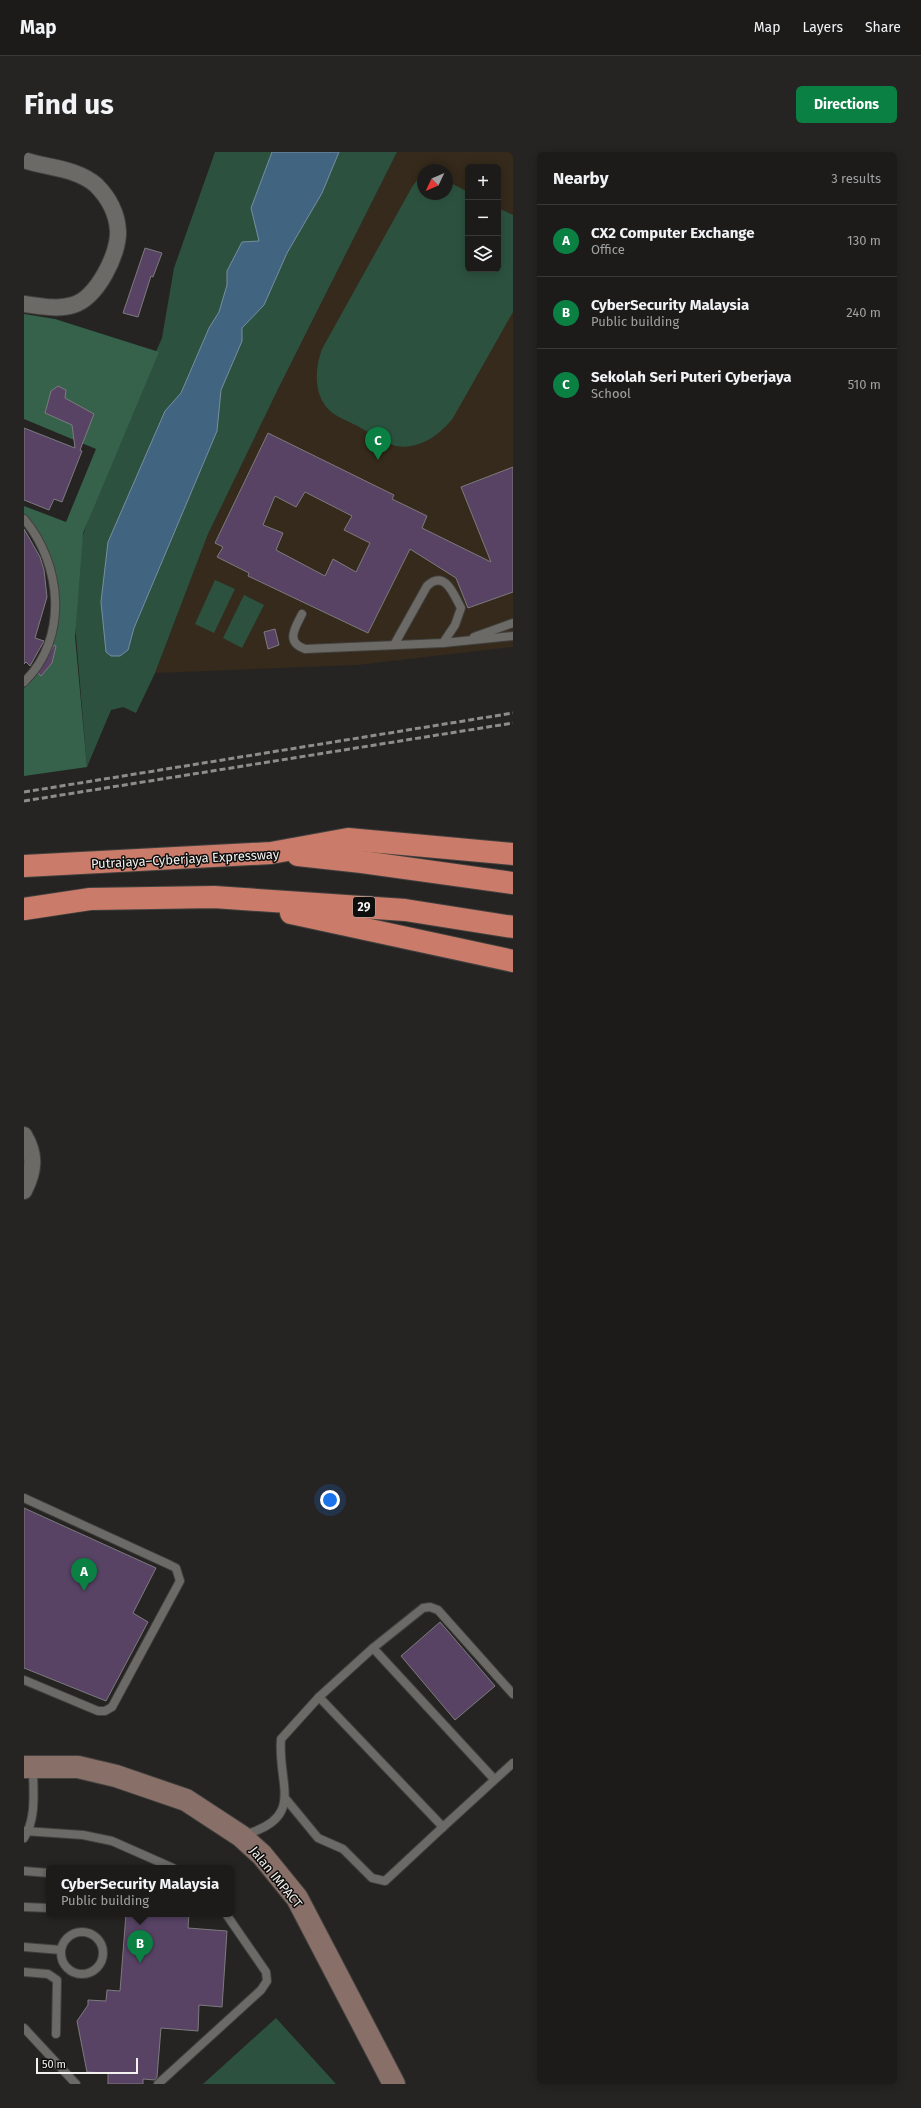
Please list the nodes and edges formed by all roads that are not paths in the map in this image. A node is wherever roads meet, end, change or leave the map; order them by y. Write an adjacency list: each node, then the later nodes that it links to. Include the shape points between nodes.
1 (29, 158): 2 (street, via 95,184 112,206 118,238 103,278 83,301 61,307)
2 (24, 304)
3 (24, 519): 10 (lane, via 41,544 51,571 56,600 49,642 36,668)
4 (302, 614): 9 (lane, via 293,636 294,642 306,649)
5 (513, 623): 7 (lane)
6 (513, 636): 7 (lane)
7 (460, 642): 8 (lane)
8 (443, 643): 9 (lane); 9 (lane, via 455,625 461,608 450,588 440,580 433,581 428,586)
9 (394, 646)
10 (24, 682)
11 (270, 852): 12 (highway, via 348,839); 13 (highway, Putrajaya–Cyberjaya Expressway); 14 (highway, Putrajaya–Cyberjaya Expressway)
12 (513, 854)
13 (24, 866)
14 (513, 883)
15 (214, 897): 16 (highway, 29, via 90,899); 17 (highway, 29, via 406,910); 18 (highway)
16 (24, 909)
17 (513, 927)
18 (513, 960)
19 (24, 1135): 20 (street, via 34,1161)
20 (24, 1191)
21 (24, 1498): 23 (lane, via 176,1568 180,1581 112,1707 98,1711)
22 (373, 1648): 24 (lane, via 423,1608 430,1607 438,1610); 25 (lane); 28 (lane)
23 (24, 1680)
24 (513, 1694)
25 (319, 1697): 29 (lane, via 281,1739); 30 (lane)
26 (513, 1762): 28 (lane)
27 (28, 1766): 31 (lane, via 32,1816); 32 (street, Jalan IMPACT, via 78,1768 116,1776 186,1800)
28 (494, 1779): 30 (lane)
29 (285, 1798): 30 (lane, via 318,1838 343,1849 377,1880 385,1881); 32 (lane, via 282,1811 275,1821 257,1832)
30 (443, 1827)
31 (26, 1834): 33 (lane, via 83,1835 112,1841)
32 (241, 1836): 46 (street, Jalan IMPACT, via 262,1855 297,1898)
33 (167, 1865)
34 (24, 1871): 35 (lane)
35 (46, 1873)
36 (24, 1907): 37 (lane)
37 (46, 1908)
38 (228, 1917): 45 (lane, via 266,1972 267,1981 261,1990)
39 (24, 1947): 40 (lane)
40 (61, 1950): 40 (lane, via 72,1935 85,1932 101,1943 103,1956 98,1968 80,1974 68,1969 61,1957)
41 (24, 1972): 43 (lane, via 48,1974 57,1980)
42 (24, 2028): 44 (lane)
43 (56, 2034)
44 (76, 2084)
45 (158, 2084)
46 (394, 2084)

